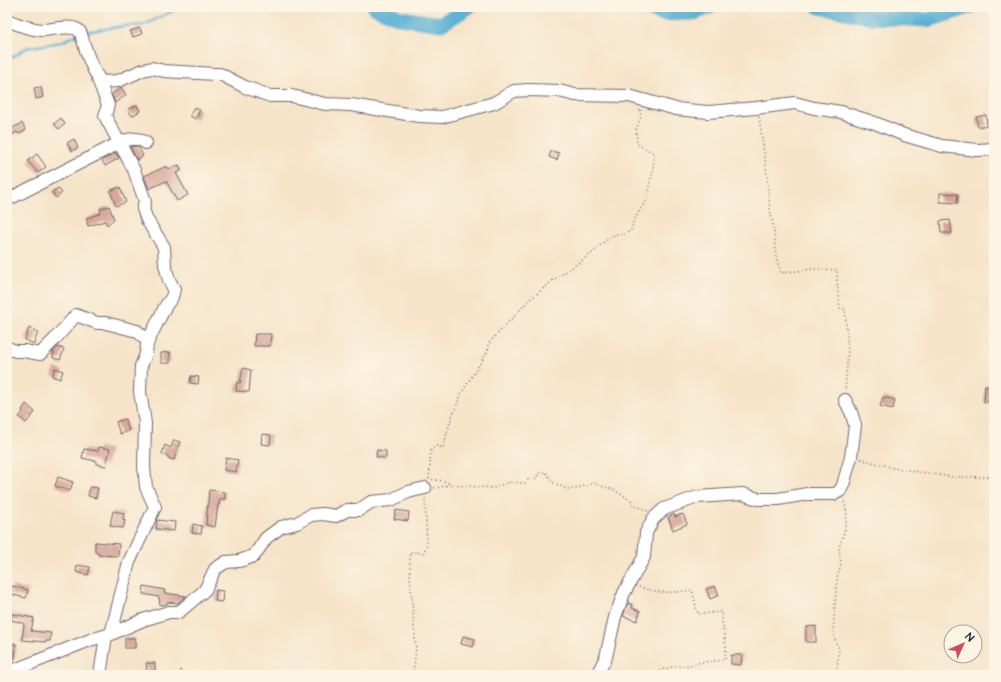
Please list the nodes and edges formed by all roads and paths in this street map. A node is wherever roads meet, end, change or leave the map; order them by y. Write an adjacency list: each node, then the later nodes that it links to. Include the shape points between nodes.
1 (7, 20): 2 (street, via 29,29 76,28 81,33)
2 (98, 79): 3 (street, via 106,83 118,81 152,68 220,74 270,96 292,96 325,104 442,117 494,103 514,92 559,91 575,95 621,95); 5 (street, via 108,105 105,116)
3 (638, 99): 4 (street, via 676,109 708,112); 14 (path, via 641,117 636,130 637,144 654,153 648,197 633,222 632,229 622,235 615,234 530,298 488,344 488,351 462,392 443,448 436,446 431,449 429,479)
4 (756, 108): 7 (street, via 795,103 841,112 942,146); 11 (path, via 760,122 776,256 781,273 812,269 837,270 840,308 845,309 848,350)
5 (119, 143): 6 (street, via 133,138); 8 (street); 9 (street, via 134,170 145,201 143,209 147,220 164,247 165,264 174,289)
6 (146, 143)
7 (994, 149)
8 (7, 200)
9 (148, 341): 10 (street, via 137,331 97,323 76,315 40,354); 19 (street, via 141,366 140,392 146,423 146,487 155,507 129,562)
10 (7, 348)
11 (845, 400): 12 (street, via 852,412 855,425)
12 (851, 457): 13 (path, via 894,468 953,476); 16 (street)
13 (994, 477)
14 (452, 485): 15 (path, via 437,489); 17 (path, via 493,488 510,482 525,483 537,478 538,473 546,472 552,482 567,489 594,483 612,489 631,500 633,504)
15 (425, 488): 19 (street, via 391,500 371,502 359,510 347,510 336,516 311,515 297,523 281,527 266,538 254,556 226,562 215,569 205,590 179,612 169,612 143,620); 25 (path, via 427,545 423,553 410,552 416,650)
16 (840, 491): 17 (street, via 834,494 807,494 778,499 758,499 743,494 697,497 664,509); 26 (path, via 846,513 846,529 839,548 841,564 833,630 839,649)
17 (657, 515): 18 (street, via 646,533 644,557)
18 (629, 584): 22 (street, via 615,617 606,657); 22 (path, via 670,593 692,590 698,614 721,612 725,660 676,666 655,674)
19 (108, 635): 21 (street); 23 (street)
20 (181, 670): 24 (path)
21 (7, 673)
22 (598, 674)
23 (100, 675)
24 (179, 675)
25 (413, 675)
26 (839, 675)

